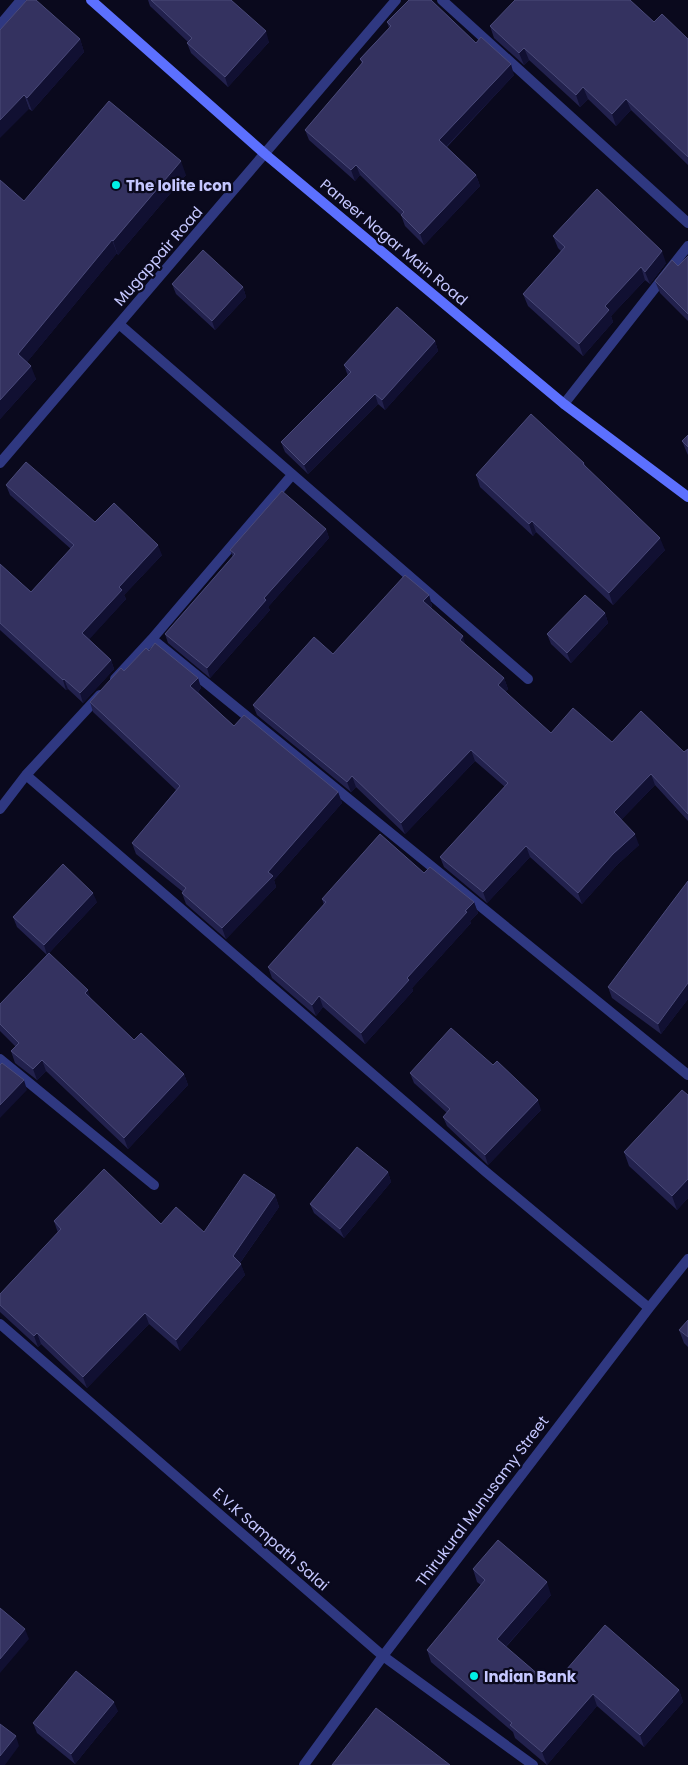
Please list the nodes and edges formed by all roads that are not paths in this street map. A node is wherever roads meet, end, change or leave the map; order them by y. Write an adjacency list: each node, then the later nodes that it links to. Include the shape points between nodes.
1 (21, 0): 5 (street)
2 (90, 0): 6 (street, Paneer Nagar Main Road)
3 (396, 0): 6 (street, Mugappair Road)
4 (442, 0): 7 (street)
5 (0, 25)
6 (265, 154): 9 (street, Mugappair Road); 10 (street, Paneer Nagar Main Road)
7 (688, 223)
8 (688, 246): 10 (street)
9 (119, 324): 11 (street, Mugappair Road); 12 (street)
10 (564, 404): 13 (street, Paneer Nagar Main Road)
11 (0, 463)
12 (292, 475): 14 (street); 15 (street)
13 (688, 497)
14 (152, 639): 16 (street); 19 (street)
15 (528, 680)
16 (26, 776): 17 (street); 22 (street)
17 (0, 809)
18 (0, 1059): 20 (street)
19 (688, 1075)
20 (154, 1185)
21 (688, 1259): 22 (street, Thirukural Munusamy Street)
22 (649, 1308): 24 (street, Thirukural Munusamy Street)
23 (0, 1324): 24 (street, E.V.K Sampath Salai)
24 (383, 1656): 25 (street, Thirukural Munusamy Street); 26 (street, E.V.K Sampath Salai)
25 (304, 1765)
26 (533, 1765)

